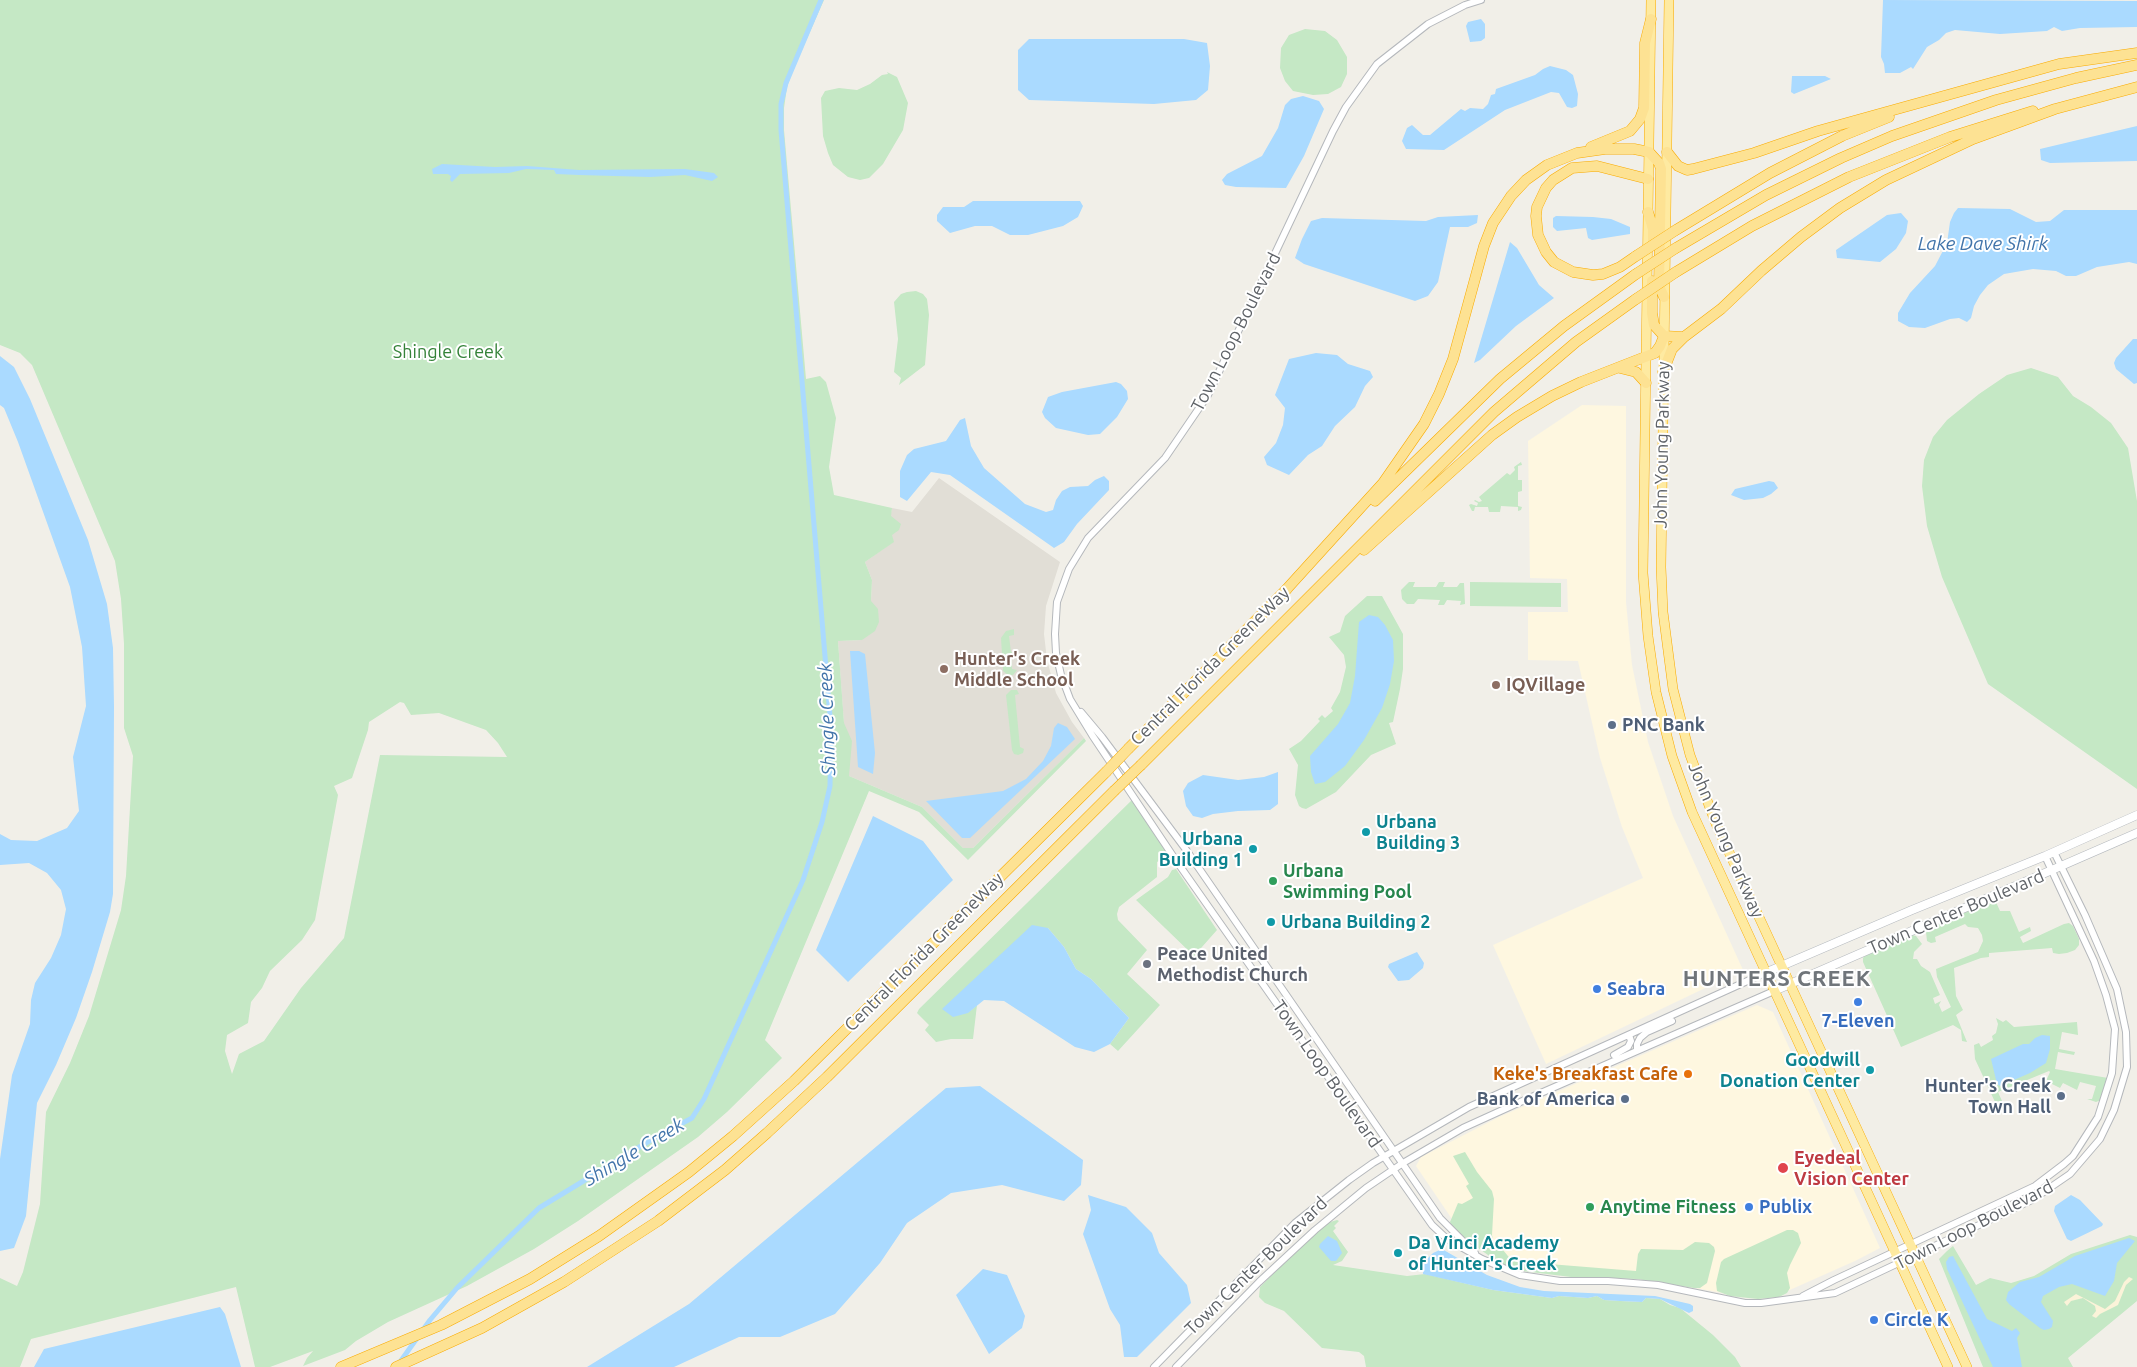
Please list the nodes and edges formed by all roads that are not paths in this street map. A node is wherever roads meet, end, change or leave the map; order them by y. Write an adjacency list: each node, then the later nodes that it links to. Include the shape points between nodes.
1 (1481, 0): 23 (street, Town Loop Boulevard, via 1428,24 1377,64 1333,131 1208,395 1165,458 1088,538 1068,568 1057,602 1055,634 1056,653)
2 (1651, 0): 4 (highway, John Young Parkway)
3 (1669, 0): 10 (highway, John Young Parkway)
4 (1651, 19): 9 (highway, John Young Parkway); 11 (highway, via 1645,43 1644,108 1640,119 1630,131)
5 (2137, 53): 8 (highway, via 2059,64)
6 (2137, 65): 21 (highway, Central Florida GreeneWay, bridge, via 2058,82 1996,100 1884,140 1766,195 1676,248 1571,320 1500,379)
7 (2137, 86): 16 (highway, via 2056,109 1973,139 1886,180 1801,237 1722,309); 22 (highway, Central Florida GreeneWay, bridge, via 2002,120 1891,159 1775,213 1676,272 1576,342 1507,400)
8 (1931, 100): 10 (highway, via 1693,169 1678,166); 12 (highway, bridge, via 1834,140 1770,173 1603,274 1573,272 1554,262 1546,252 1538,235 1536,216 1539,201 1553,180 1572,168 1597,166)
9 (1649, 152): 11 (highway, via 1605,149); 12 (highway, John Young Parkway); 14 (highway, via 1661,169 1659,286)
10 (1667, 152): 14 (highway, John Young Parkway)
11 (1577, 153): 21 (highway, via 1560,158 1538,171 1518,188 1499,212 1484,246 1453,359 1424,424 1383,483)
12 (1648, 179): 13 (highway, John Young Parkway)
13 (1648, 212): 15 (highway, via 1653,229 1652,320); 17 (highway, John Young Parkway)
14 (1664, 297): 15 (highway, John Young Parkway)
15 (1664, 336): 16 (highway); 17 (highway, via 1655,353); 19 (highway, John Young Parkway)
16 (1684, 336): 19 (highway, via 1672,349)
17 (1646, 357): 18 (highway); 20 (highway, John Young Parkway)
18 (1616, 368): 20 (highway, via 1636,372); 22 (highway, via 1552,396 1492,435)
19 (1663, 372): 30 (highway, John Young Parkway, via 1661,593 1673,689 1699,781)
20 (1646, 383): 31 (highway, John Young Parkway, via 1644,580 1656,692 1672,756 1690,808)
21 (1284, 592): 50 (highway, Central Florida GreeneWay, bridge, via 806,1068 712,1154 577,1251 506,1292 441,1325)
22 (1298, 606): 51 (highway, Central Florida GreeneWay, bridge, via 827,1077 724,1170 650,1226 564,1282 491,1323)
23 (1070, 700): 38 (street, Town Loop Boulevard, via 1102,737 1187,851); 39 (street, Town Loop Boulevard, via 1176,859)
24 (2137, 815): 26 (main road, Town Center Boulevard)
25 (2137, 833): 28 (main road, Town Center Boulevard)
26 (2054, 852): 27 (main road, Town Center Boulevard); 28 (street, Town Loop Boulevard)
27 (2045, 856): 29 (street, Town Loop Boulevard); 30 (main road, Town Center Boulevard)
28 (2062, 866): 29 (main road, Town Center Boulevard); 44 (street, Town Loop Boulevard, via 2117,989 2125,1020 2126,1066 2114,1110 2100,1140 2057,1185)
29 (2052, 871): 32 (main road, Town Center Boulevard); 42 (street, Town Loop Boulevard, via 2094,961 2115,1028 2112,1073 2098,1117 2073,1156 2035,1186)
30 (1782, 966): 31 (main road, Town Center Boulevard); 32 (highway, John Young Parkway)
31 (1765, 973): 33 (highway, John Young Parkway); 34 (street, Town Center Boulevard)
32 (1790, 984): 33 (main road, Town Center Boulevard); 42 (highway, John Young Parkway)
33 (1774, 991): 36 (street, Town Center Boulevard); 43 (highway, John Young Parkway)
34 (1689, 1009): 35 (street, Town Center Boulevard); 36 (street, Town Center Boulevard, via 1680,1017 1647,1032 1640,1038)
35 (1629, 1035): 37 (street, Town Center Boulevard, via 1631,1041 1622,1052 1586,1067); 38 (street, Town Center Boulevard, via 1469,1107)
36 (1637, 1050): 37 (street, Town Center Boulevard)
37 (1574, 1077): 40 (street, Town Center Boulevard, via 1463,1128)
38 (1394, 1150): 39 (street, Town Center Boulevard); 40 (street, Town Loop Boulevard)
39 (1384, 1156): 41 (street, Town Loop Boulevard); 52 (street, Town Center Boulevard, via 1348,1180 1295,1224)
40 (1403, 1163): 41 (street, Town Center Boulevard); 45 (street, Town Loop Boulevard, via 1440,1218)
41 (1392, 1170): 45 (street, Town Loop Boulevard, via 1432,1225 1447,1239); 53 (street, Town Center Boulevard, via 1315,1230 1258,1282)
42 (1910, 1243): 43 (street, Town Loop Boulevard); 44 (highway, John Young Parkway)
43 (1894, 1251): 46 (highway, John Young Parkway); 47 (street, Town Loop Boulevard)
44 (1916, 1256): 46 (street, Town Loop Boulevard); 55 (highway, John Young Parkway)
45 (1482, 1259): 49 (street, Town Loop Boulevard, via 1520,1275 1560,1281 1658,1286 1745,1303)
46 (1900, 1263): 48 (street, Town Loop Boulevard); 54 (highway, John Young Parkway)
47 (1841, 1276): 48 (street, via 1836,1282); 49 (street, Town Loop Boulevard)
48 (1835, 1293): 49 (street, Town Loop Boulevard)
49 (1798, 1299)
50 (341, 1367)
51 (396, 1367)
52 (1154, 1367)
53 (1176, 1367)
54 (1948, 1367)
55 (1967, 1367)

